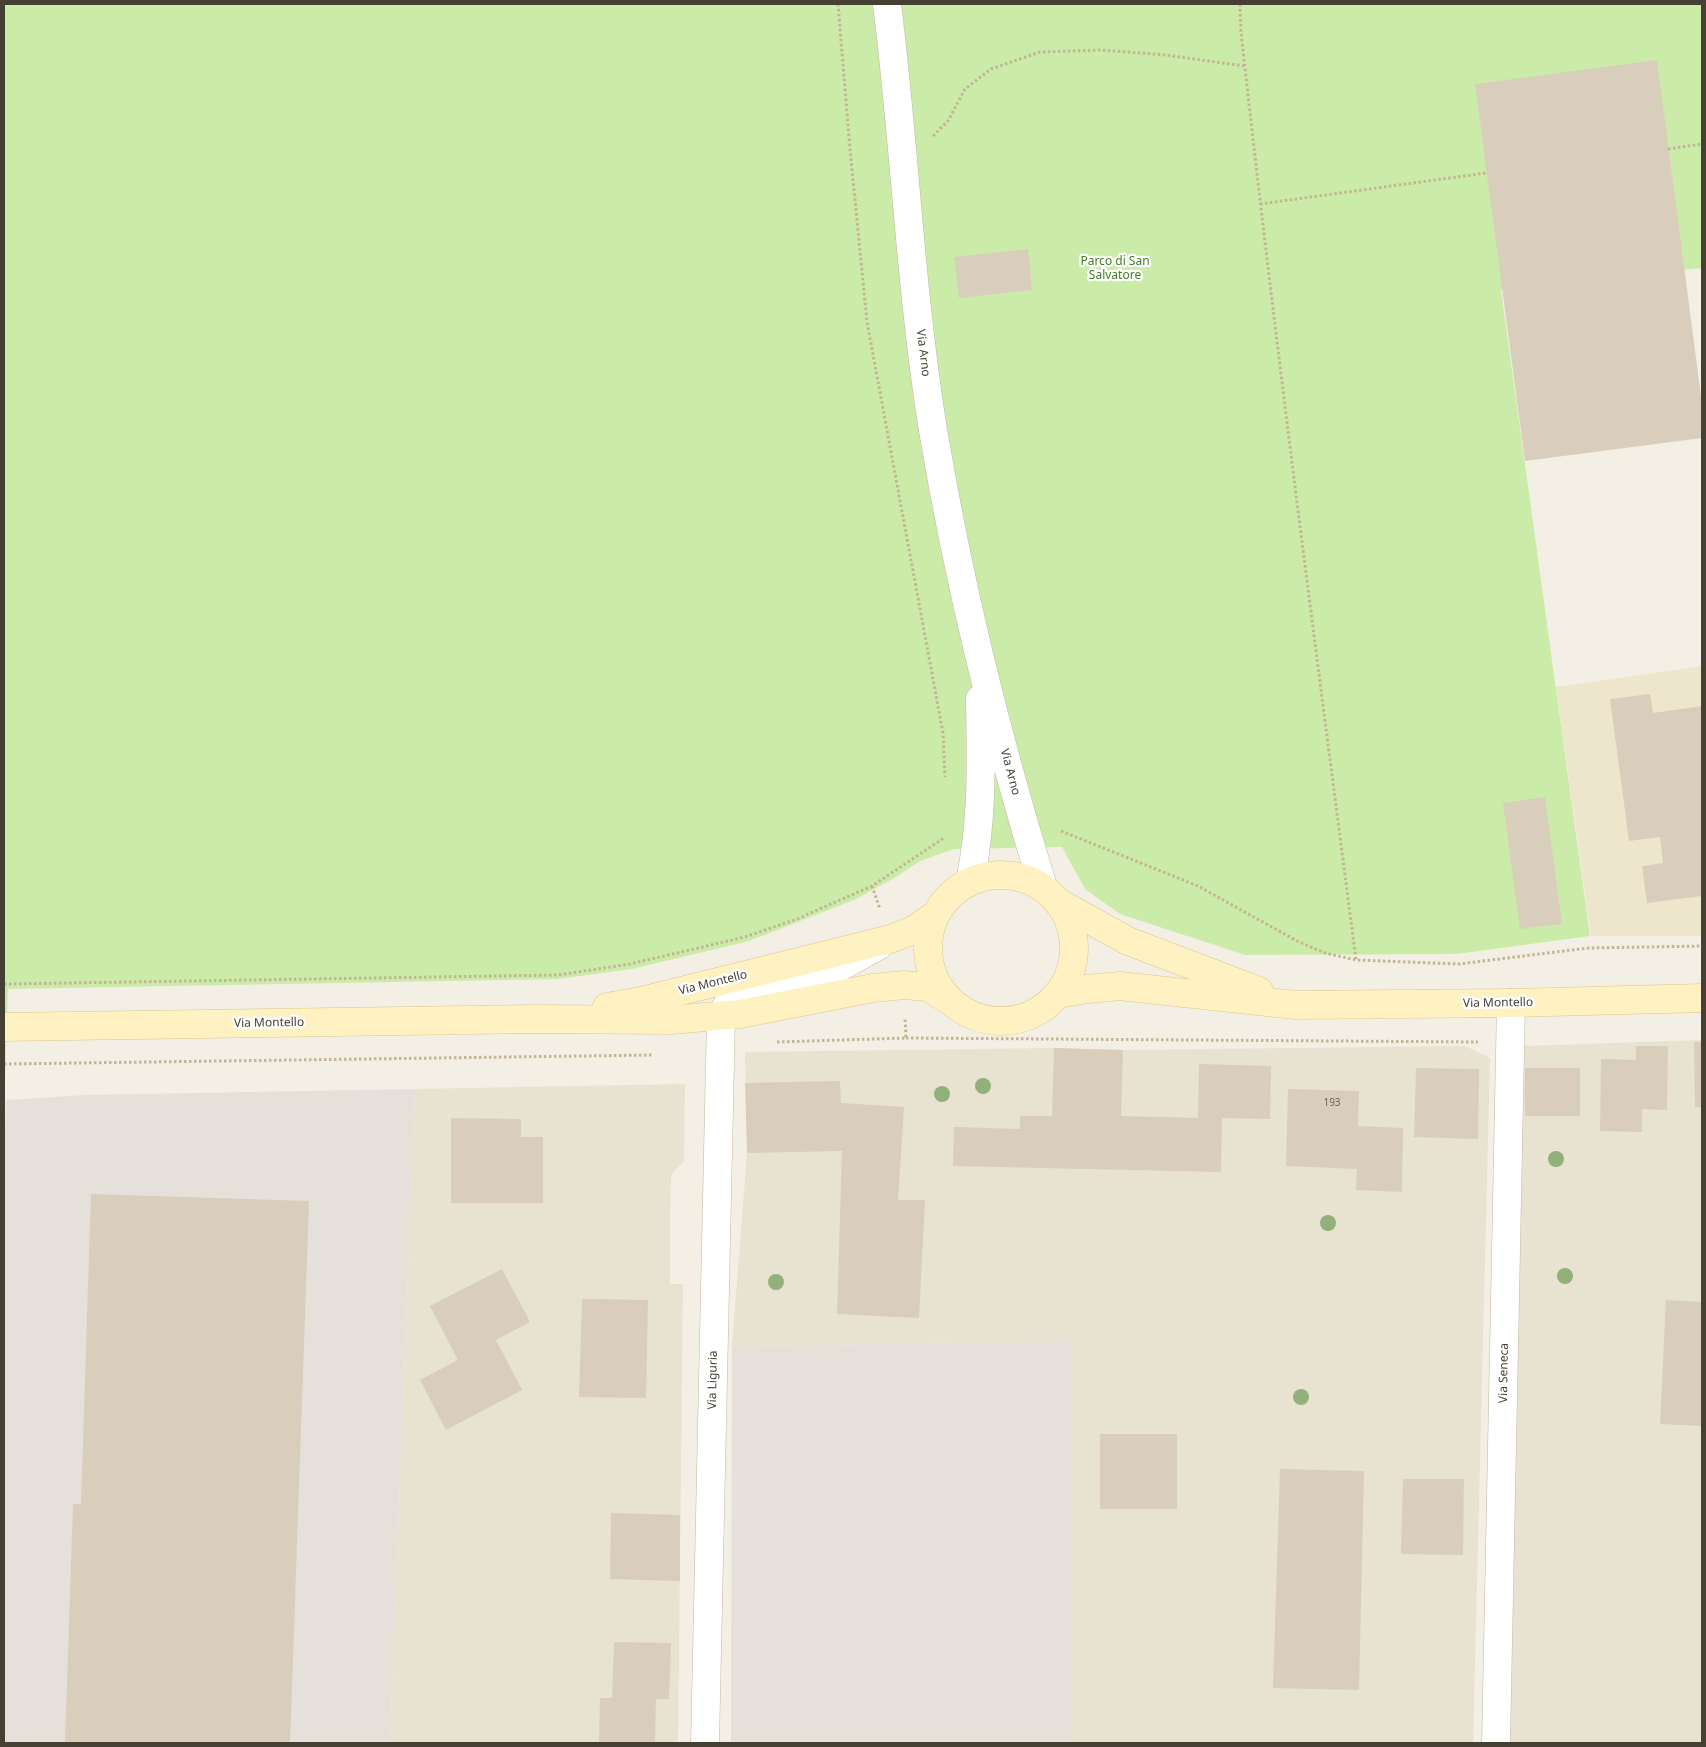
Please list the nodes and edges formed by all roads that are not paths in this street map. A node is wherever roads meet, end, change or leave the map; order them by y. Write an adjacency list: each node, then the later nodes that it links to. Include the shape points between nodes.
1 (887, 4): 3 (street, Via Arno)
2 (897, 4): 3 (street, Via Arno)
3 (892, 45): 4 (street, Via Arno, via 920,337 933,430)
4 (980, 657): 5 (street, Via Arno, via 981,791); 6 (street, Via Arno, via 1026,833)
5 (970, 880): 6 (street, via 994,874 1019,876); 7 (street, via 949,896)
6 (1052, 896): 9 (street, via 1072,928 1075,954 1071,972); 13 (street, Via Montello, via 1128,941)
7 (934, 916): 8 (street, Via Montello, via 914,930); 11 (street, via 927,954 934,979)
8 (890, 939): 14 (street, Via Montello, via 820,978 756,991 730,1000); 15 (street, Via Montello, via 641,1001)
9 (1058, 994): 11 (street, via 1039,1011 1015,1020 989,1021 970,1014); 13 (street, Via Montello, via 1120,986)
10 (1702, 998): 12 (street, Via Montello)
11 (949, 1000): 14 (street, Via Montello, via 928,987 904,985)
12 (1511, 1003): 13 (street, Via Montello); 18 (street, Via Seneca)
13 (1295, 1005)
14 (721, 1016): 15 (street, Via Montello, via 671,1020); 17 (street, Via Liguria)
15 (534, 1019): 16 (street, Via Montello)
16 (4, 1027)
17 (705, 1743)
18 (1496, 1743)

